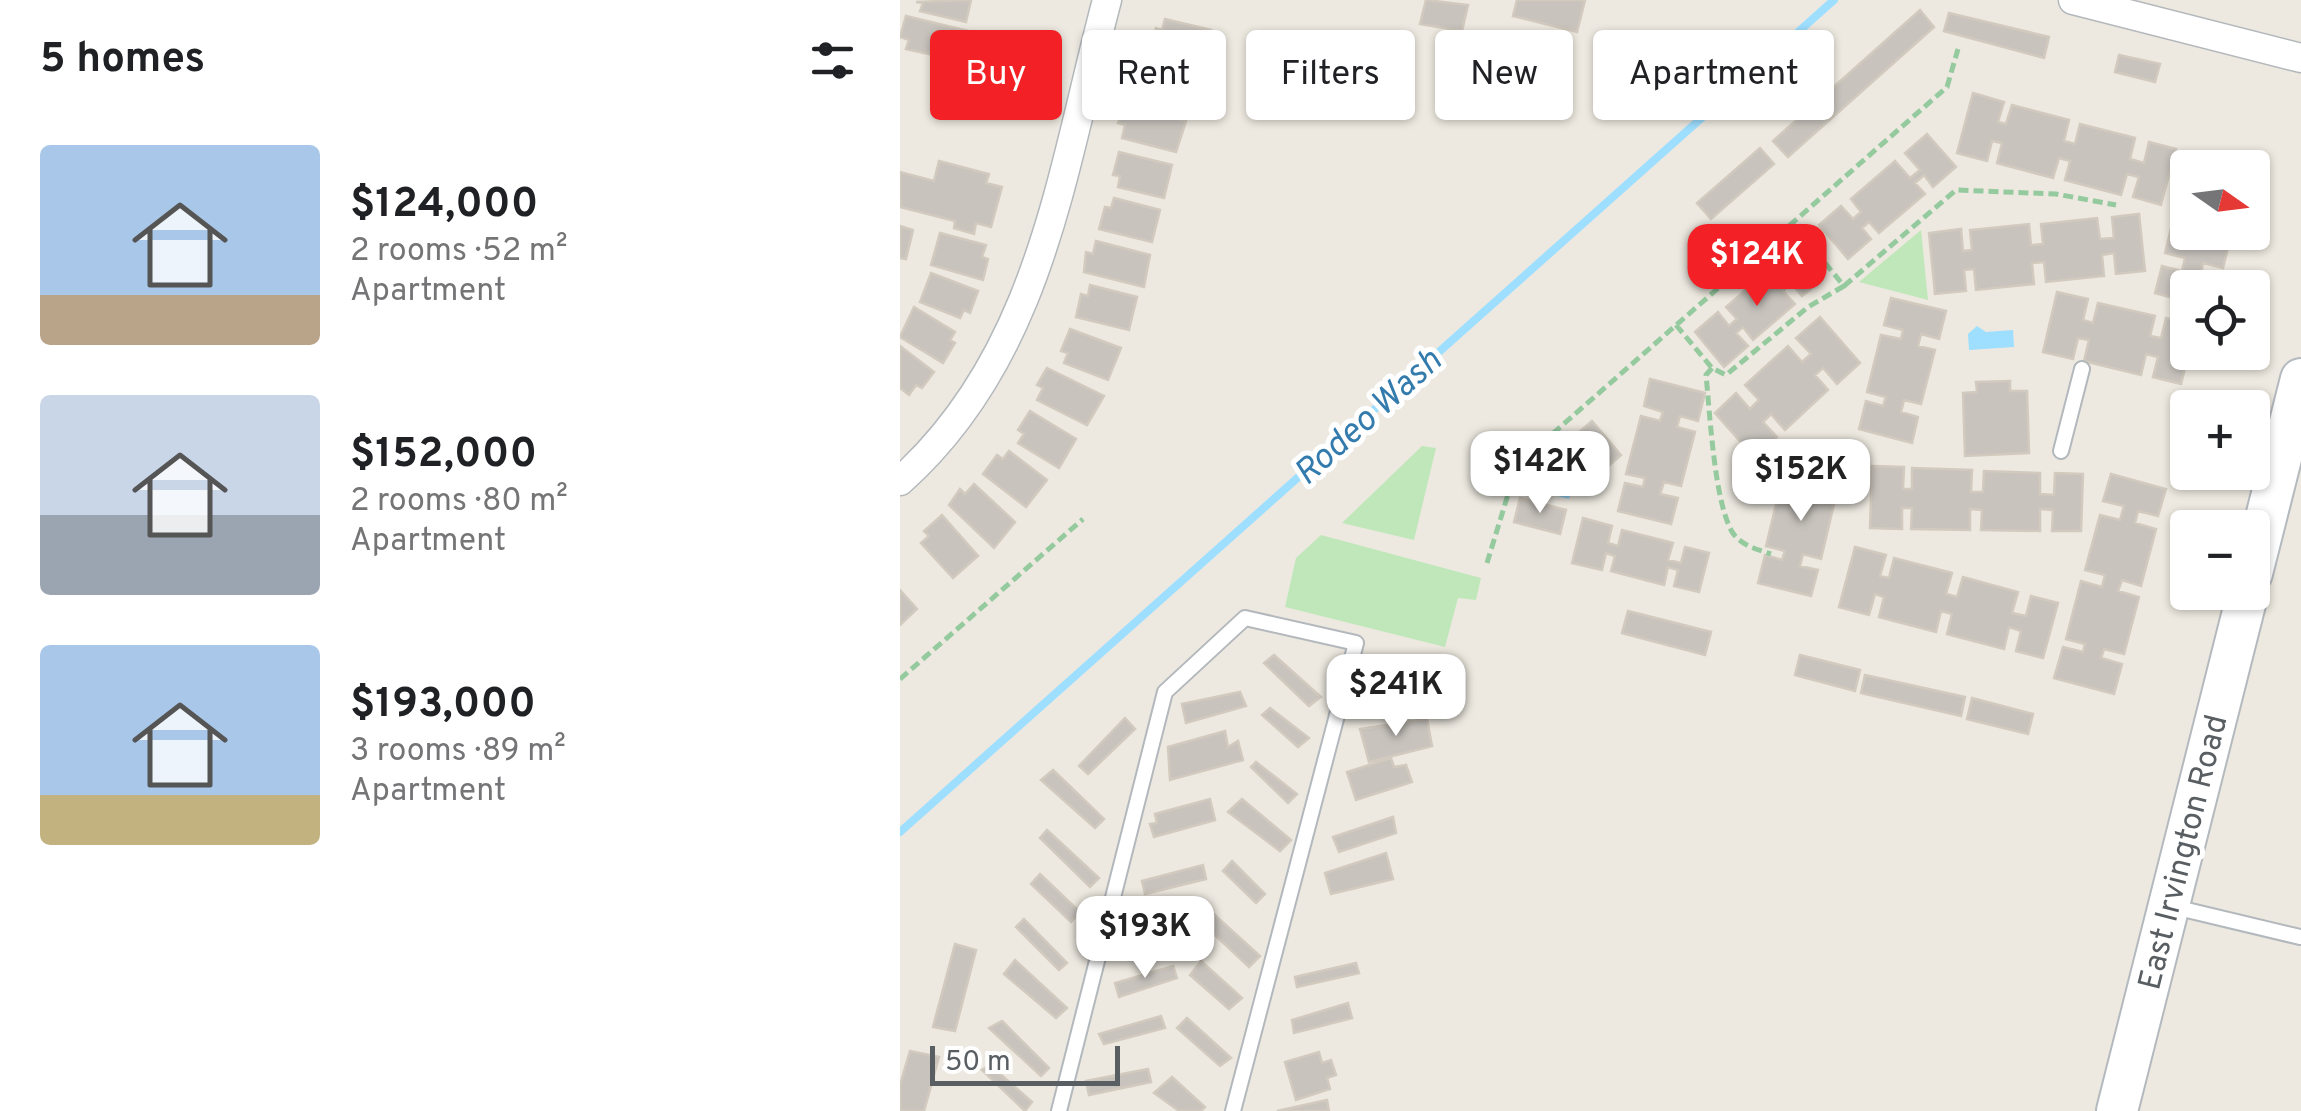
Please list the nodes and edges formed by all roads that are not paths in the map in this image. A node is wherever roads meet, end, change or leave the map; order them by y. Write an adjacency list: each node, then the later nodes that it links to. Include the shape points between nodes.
1 (1107, 0): 8 (street, via 1012,333 960,420)
2 (2073, 0): 3 (street)
3 (2301, 58)
4 (2082, 370): 7 (lane)
5 (2301, 380): 6 (main road)
6 (2296, 424): 9 (main road)
7 (2061, 450)
8 (900, 480)
9 (2270, 512)
10 (2243, 610): 11 (main road, East Irvington Road)
11 (2169, 906): 12 (lane); 15 (main road, East Irvington Road)
12 (2300, 937)
13 (1059, 1111): 14 (lane, via 1166,692 1245,618 1356,644)
14 (1234, 1111)
15 (2117, 1111)

